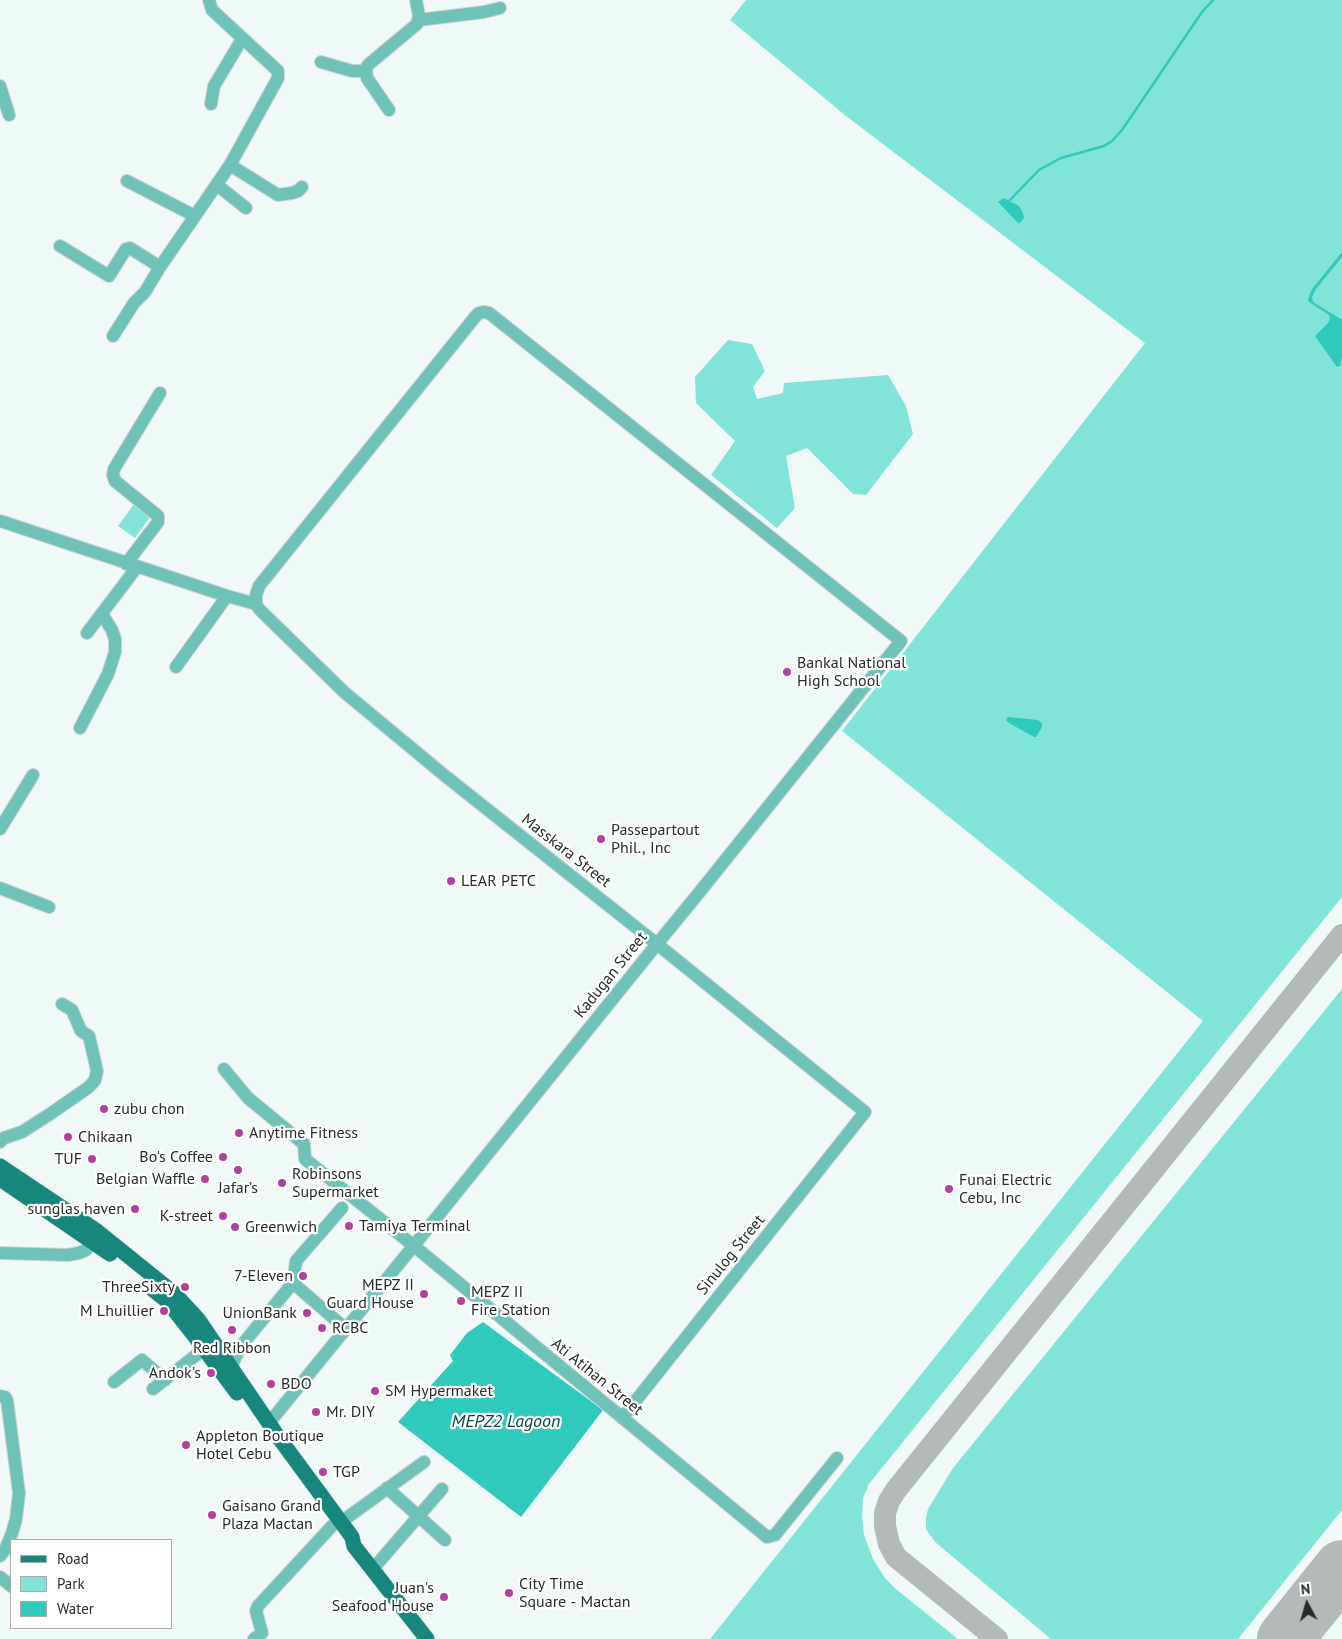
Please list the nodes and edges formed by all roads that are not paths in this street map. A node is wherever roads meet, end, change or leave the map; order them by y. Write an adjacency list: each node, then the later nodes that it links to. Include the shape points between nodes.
1 (209, 0): 5 (street, via 212,10)
2 (416, 0): 4 (street)
3 (500, 8): 4 (street)
4 (419, 20): 7 (street, via 369,64)
5 (242, 38): 9 (street, via 215,82); 12 (street, via 279,75)
6 (321, 62): 7 (street, via 352,71)
7 (366, 71): 10 (street, via 367,78)
8 (0, 86): 11 (street)
9 (211, 104)
10 (389, 110)
11 (9, 115)
12 (230, 165): 14 (street); 15 (street, via 278,195 292,193)
13 (127, 181): 17 (street)
14 (217, 185): 16 (street); 17 (street)
15 (302, 187)
16 (246, 208)
17 (195, 216): 19 (street)
18 (60, 246): 19 (street, via 109,276 126,249 130,248)
19 (160, 267): 20 (street)
20 (112, 336)
21 (160, 393): 23 (street, via 114,469 115,481 158,516 158,522)
22 (0, 521): 23 (street)
23 (131, 565): 24 (street); 26 (street)
24 (227, 596): 25 (street); 28 (street)
25 (256, 604): 34 (street, Masskara Street, via 344,692); 34 (street, Kadugan Street, via 260,586 474,316 483,312 489,313 901,641)
26 (102, 614): 27 (street); 29 (street, via 112,630 115,652 108,674)
27 (87, 633)
28 (176, 667)
29 (80, 728)
30 (33, 775): 31 (street)
31 (0, 829)
32 (0, 888): 33 (street)
33 (49, 907)
34 (657, 944): 37 (street, Masskara Street); 43 (street, Kadugan Street)
35 (62, 1004): 38 (street, via 72,1010 81,1030 89,1036 97,1071 95,1080 50,1114)
36 (224, 1069): 43 (street, Ati Atihan Street, via 248,1098 304,1144 305,1159)
37 (865, 1112): 55 (street, Sinulog Street)
38 (0, 1142)
39 (0, 1166): 42 (main road)
40 (0, 1179): 42 (main road)
41 (342, 1208): 46 (street, via 296,1261)
42 (96, 1238): 44 (street, via 82,1252 68,1255); 49 (main road, via 174,1293 198,1319)
43 (414, 1246): 47 (street, Kadugan Street); 55 (street, Ati Atihan Street)
44 (3, 1253): 45 (street)
45 (0, 1266)
46 (293, 1282): 47 (street); 48 (street)
47 (346, 1330): 56 (street, Kadugan Street)
48 (240, 1346): 49 (street); 50 (street)
49 (211, 1349): 50 (main road); 51 (street); 62 (main road)
50 (231, 1367): 56 (main road)
51 (165, 1380): 52 (street, via 142,1360); 53 (street)
52 (114, 1382)
53 (153, 1390)
54 (0, 1396): 63 (street, via 7,1400 19,1493)
55 (622, 1418): 57 (street, Ati Atihan Street, via 767,1537 775,1536)
56 (269, 1423): 62 (main road)
57 (837, 1458)
58 (424, 1462): 59 (street)
59 (387, 1488): 61 (street); 62 (street)
60 (442, 1488): 61 (street)
61 (418, 1516): 64 (street); 67 (street)
62 (336, 1524): 67 (main road, via 352,1537 354,1546); 70 (street, via 258,1606 256,1611 262,1633)
63 (18, 1536)
64 (445, 1540)
65 (10, 1545): 66 (street)
66 (0, 1556)
67 (372, 1570): 71 (main road)
68 (0, 1577): 69 (street)
69 (10, 1585)
70 (254, 1639)
71 (427, 1639)

